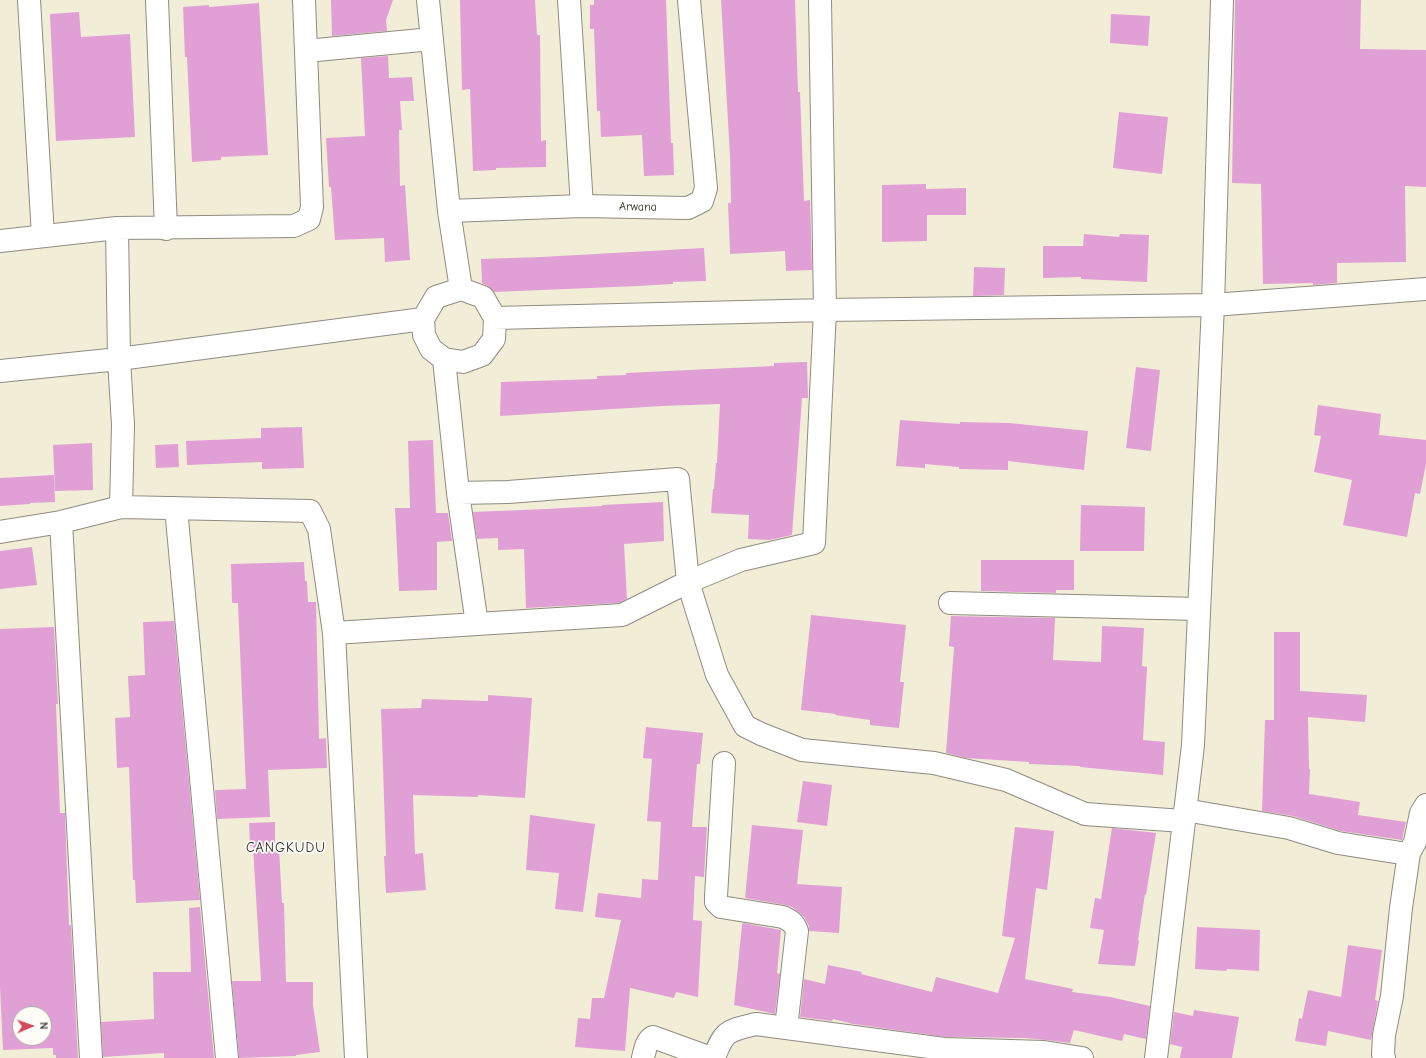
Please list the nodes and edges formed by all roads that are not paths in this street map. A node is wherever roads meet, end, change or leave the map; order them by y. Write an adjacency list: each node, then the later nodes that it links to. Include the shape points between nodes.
1 (29, 0): 15 (street)
2 (157, 0): 14 (street)
3 (304, 0): 10 (street)
4 (428, 0): 9 (street)
5 (569, 0): 11 (street)
6 (689, 0): 11 (street, Arwana, via 706,188 702,201 688,208)
7 (820, 0): 20 (street)
8 (1222, 0): 19 (street)
9 (432, 39): 10 (street); 12 (street)
10 (306, 51): 14 (street, via 312,207 309,219 294,226)
11 (582, 206): 12 (street, Arwana)
12 (449, 211): 17 (street)
13 (117, 228): 14 (street); 15 (street); 23 (street)
14 (166, 229)
15 (43, 236): 16 (street)
16 (0, 241)
17 (461, 289): 21 (street, via 483,297); 22 (street, via 436,297)
18 (1426, 289): 19 (street)
19 (1213, 305): 20 (street); 33 (street)
20 (825, 310): 21 (street); 31 (street, via 814,542 741,560)
21 (495, 318): 24 (street, via 494,339 482,355 463,362)
22 (423, 319): 23 (street); 24 (street, via 424,335 431,349)
23 (119, 359): 25 (street); 27 (street, via 123,425)
24 (444, 359): 26 (street)
25 (0, 371)
26 (458, 493): 31 (street, via 508,492 678,479); 34 (street)
27 (121, 506): 28 (street); 29 (street)
28 (176, 508): 35 (street, via 310,511 319,529); 42 (street)
29 (61, 522): 30 (street); 41 (street)
30 (0, 532)
31 (688, 582): 34 (street, via 622,615); 38 (street, via 716,676 745,726 761,734 802,750 934,763 1006,780 1085,814)
32 (950, 603): 33 (street)
33 (1199, 609): 38 (street, via 1193,745)
34 (477, 624): 35 (street)
35 (334, 633): 43 (street)
36 (724, 763): 40 (street, via 716,902 721,907 783,917 795,925 797,931)
37 (1426, 805): 39 (street, via 1421,813 1415,842)
38 (1184, 815): 39 (street, via 1289,828 1338,843); 47 (street)
39 (1409, 853): 48 (street, via 1392,996 1384,1036)
40 (786, 1028): 45 (street, via 756,1024 728,1032); 46 (street, via 944,1049 1044,1052)
41 (91, 1058)
42 (227, 1058)
43 (356, 1058)
44 (643, 1058): 45 (street, via 647,1044 653,1037)
45 (712, 1058)
46 (1082, 1058)
47 (1156, 1058)
48 (1384, 1058)

